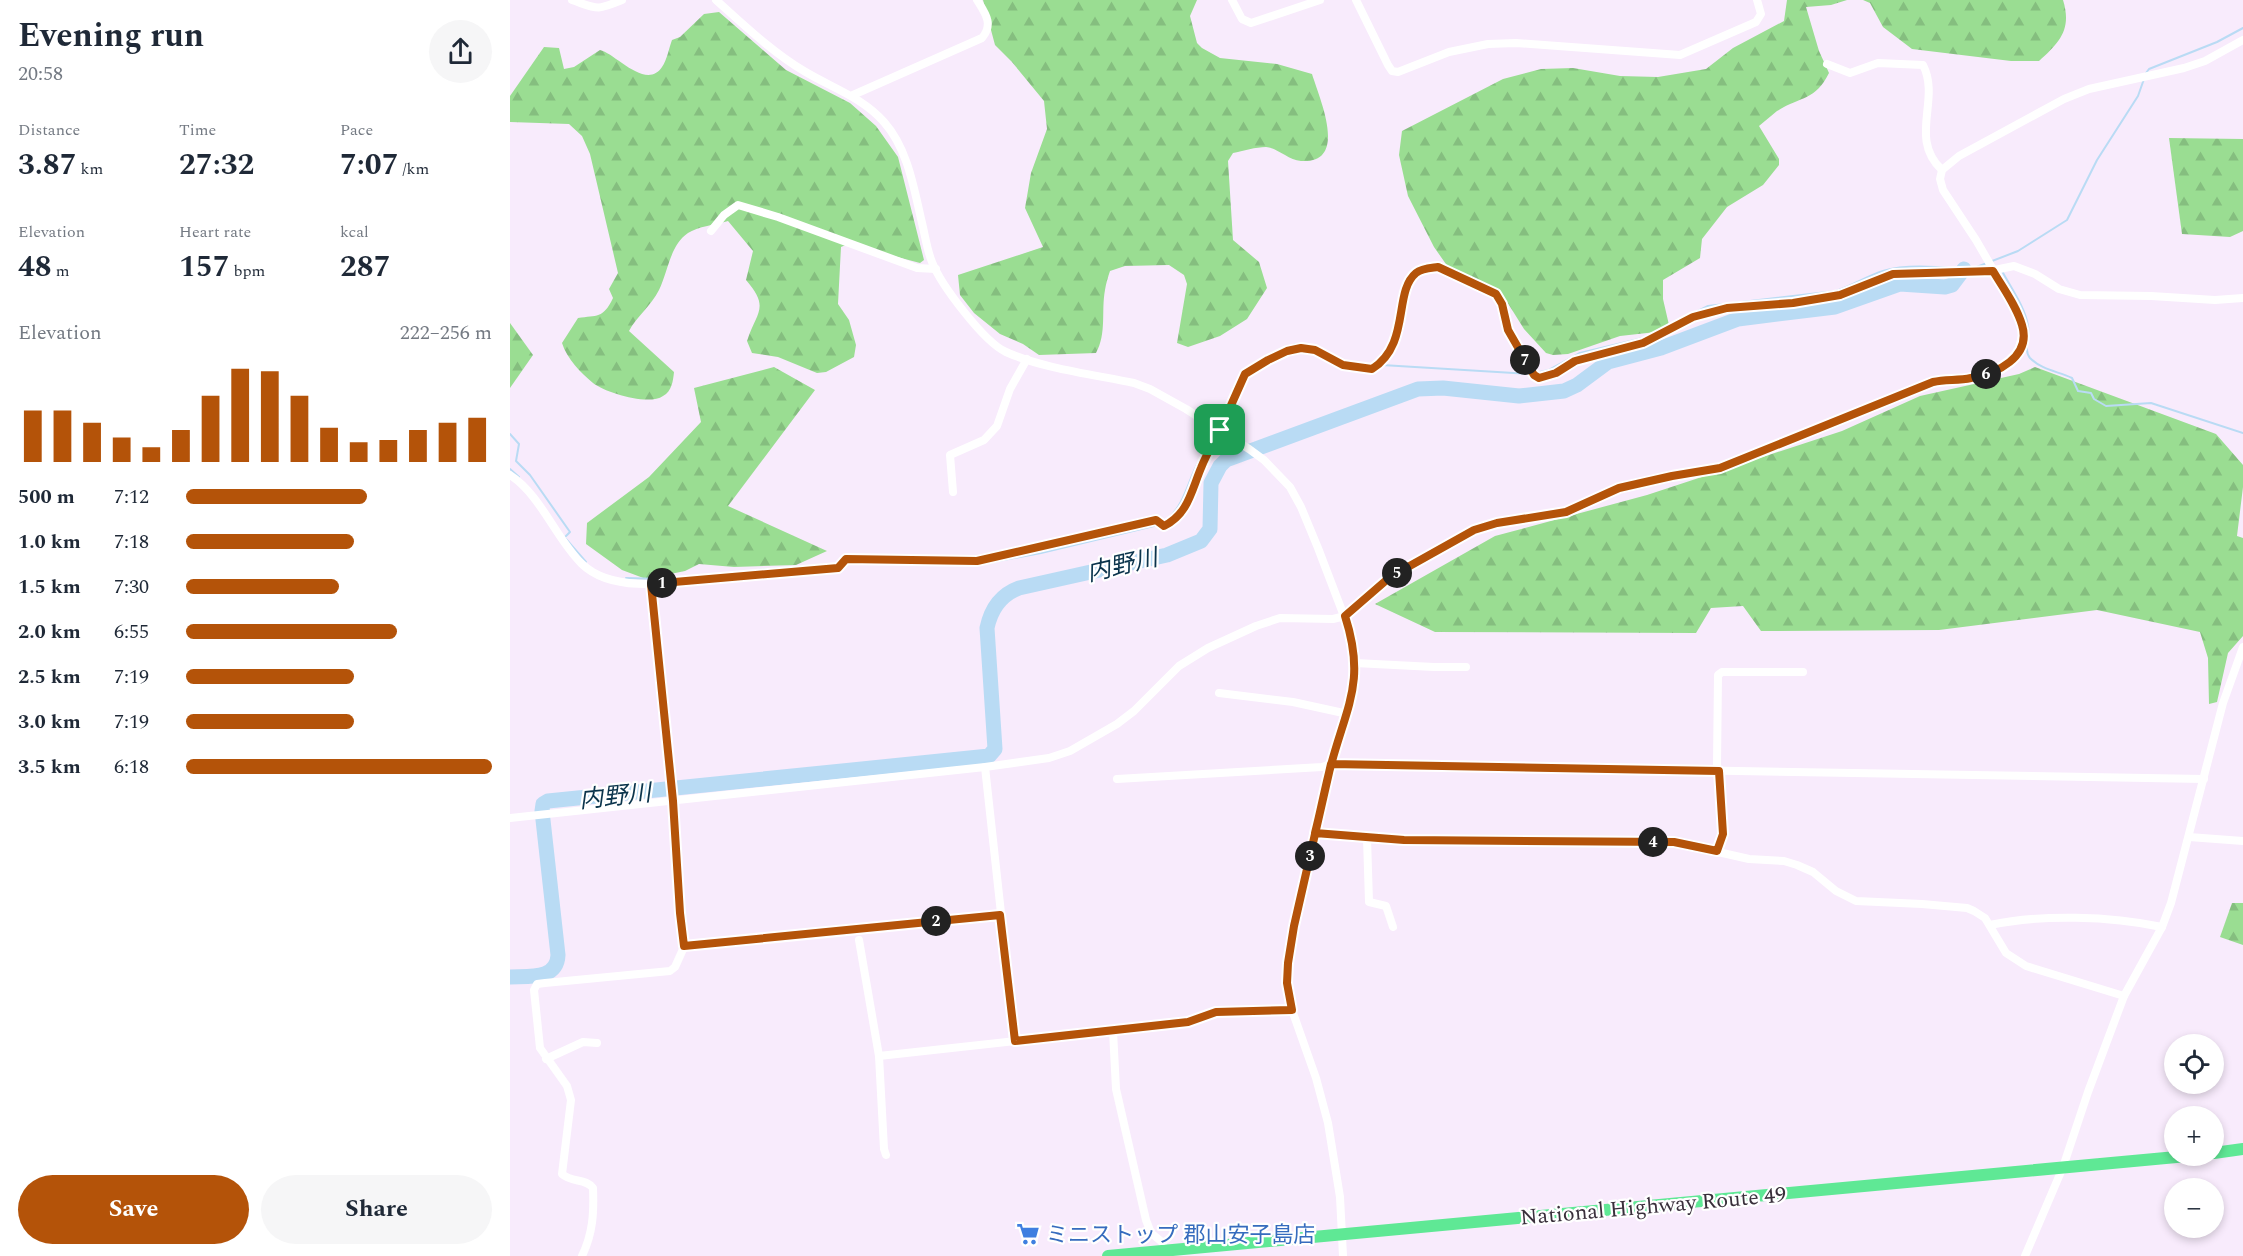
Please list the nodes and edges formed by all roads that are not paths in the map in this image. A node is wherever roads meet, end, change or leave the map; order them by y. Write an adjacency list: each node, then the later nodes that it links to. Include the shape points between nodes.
1 (572, 0): 2 (street, via 602,9)
2 (622, 0)
3 (716, 0): 11 (street, via 785,58)
4 (977, 0): 11 (street, via 988,20 982,38)
5 (1232, 0): 6 (street, via 1242,20 1251,23)
6 (1320, 0)
7 (1356, 0): 8 (street, via 1388,65 1398,72 1449,52 1488,44 1684,54 1756,22 1761,14)
8 (1757, 0)
9 (2243, 40): 12 (street, via 2184,68 2089,89 2064,99 1959,156)
10 (1827, 64): 12 (street, via 1850,73 1878,63 1923,65 1928,84 1927,148)
11 (853, 95): 14 (street, via 885,123 904,158)
12 (1942, 170): 15 (street, via 1943,190)
13 (711, 231): 14 (street, via 732,208 741,206 917,268)
14 (936, 269): 17 (street, via 964,312 992,342)
15 (1993, 271): 16 (street, via 2014,266 2080,295); 18 (street, via 1893,274 1840,295 1727,308 1693,317 1643,343 1575,361 1539,378 1511,337 1496,294 1438,267 1424,269 1409,281 1396,340 1389,355 1376,368 1343,365 1309,348 1287,351 1245,374); 22 (street, via 2023,326 2019,352 2009,364 1969,379 1933,382 1720,468 1619,488 1566,512 1474,530 1390,577)
16 (2243, 298)
17 (1027, 359): 18 (street, via 1134,383); 20 (street, via 1010,388 997,426 984,440 950,455)
18 (1220, 430): 21 (street, via 1188,505 1164,526 1156,520 977,561 846,559 838,568); 22 (street, via 1264,460 1290,488)
19 (510, 476): 21 (street, via 528,492 573,554 592,572 615,581)
20 (953, 492)
21 (651, 584): 34 (street)
22 (1345, 616): 24 (street); 30 (street, via 1280,618 1256,626 1190,657 1117,724 1070,751)
23 (2243, 647): 33 (street, via 2223,703)
24 (1355, 663): 25 (street); 28 (street)
25 (1466, 667)
26 (1803, 672): 31 (street, via 1718,675)
27 (1219, 693): 28 (street, via 1293,702)
28 (1348, 714): 29 (street)
29 (1331, 764): 31 (street); 32 (street); 36 (street)
30 (985, 767): 34 (street); 41 (street)
31 (1719, 771): 33 (street); 40 (street, via 1723,834)
32 (1117, 779)
33 (2205, 779): 37 (street)
34 (673, 801): 35 (street); 46 (street)
35 (510, 818)
36 (1315, 833): 38 (street); 48 (street, via 1288,963)
37 (2189, 837): 39 (street); 44 (street)
38 (1367, 838): 40 (street, via 1674,842); 43 (street, via 1369,902 1386,906)
39 (2243, 841)
40 (1717, 851): 42 (street, via 1797,865 1856,901 1966,908)
41 (1000, 915): 46 (street); 50 (street)
42 (1990, 925): 44 (street, via 2059,918 2128,920); 47 (street, via 2006,953 2026,966)
43 (1393, 927)
44 (2162, 927): 47 (street)
45 (860, 940): 52 (street)
46 (684, 946): 53 (street, via 670,971 537,984 537,1028)
47 (2124, 996): 58 (street)
48 (1292, 1010): 49 (street, via 1216,1012 1188,1022); 59 (street, via 1328,1123 1340,1197)
49 (1113, 1030): 50 (street); 60 (street, via 1116,1089 1146,1220)
50 (1015, 1041): 52 (street)
51 (597, 1042): 53 (street, via 583,1042)
52 (879, 1056): 56 (street)
53 (546, 1059): 61 (street, via 567,1086 571,1101 562,1174 592,1188 593,1221)
54 (2243, 1149): 55 (highway)
55 (2224, 1152)
56 (886, 1155)
57 (2164, 1158): 58 (highway, National Highway Route 49)
58 (2063, 1167): 59 (highway, National Highway Route 49); 64 (street)
59 (1341, 1233): 60 (highway, National Highway Route 49); 63 (street)
60 (1165, 1250): 62 (highway, National Highway Route 49)
61 (582, 1256)
62 (1108, 1256)
63 (1343, 1256)
64 (2025, 1256)

